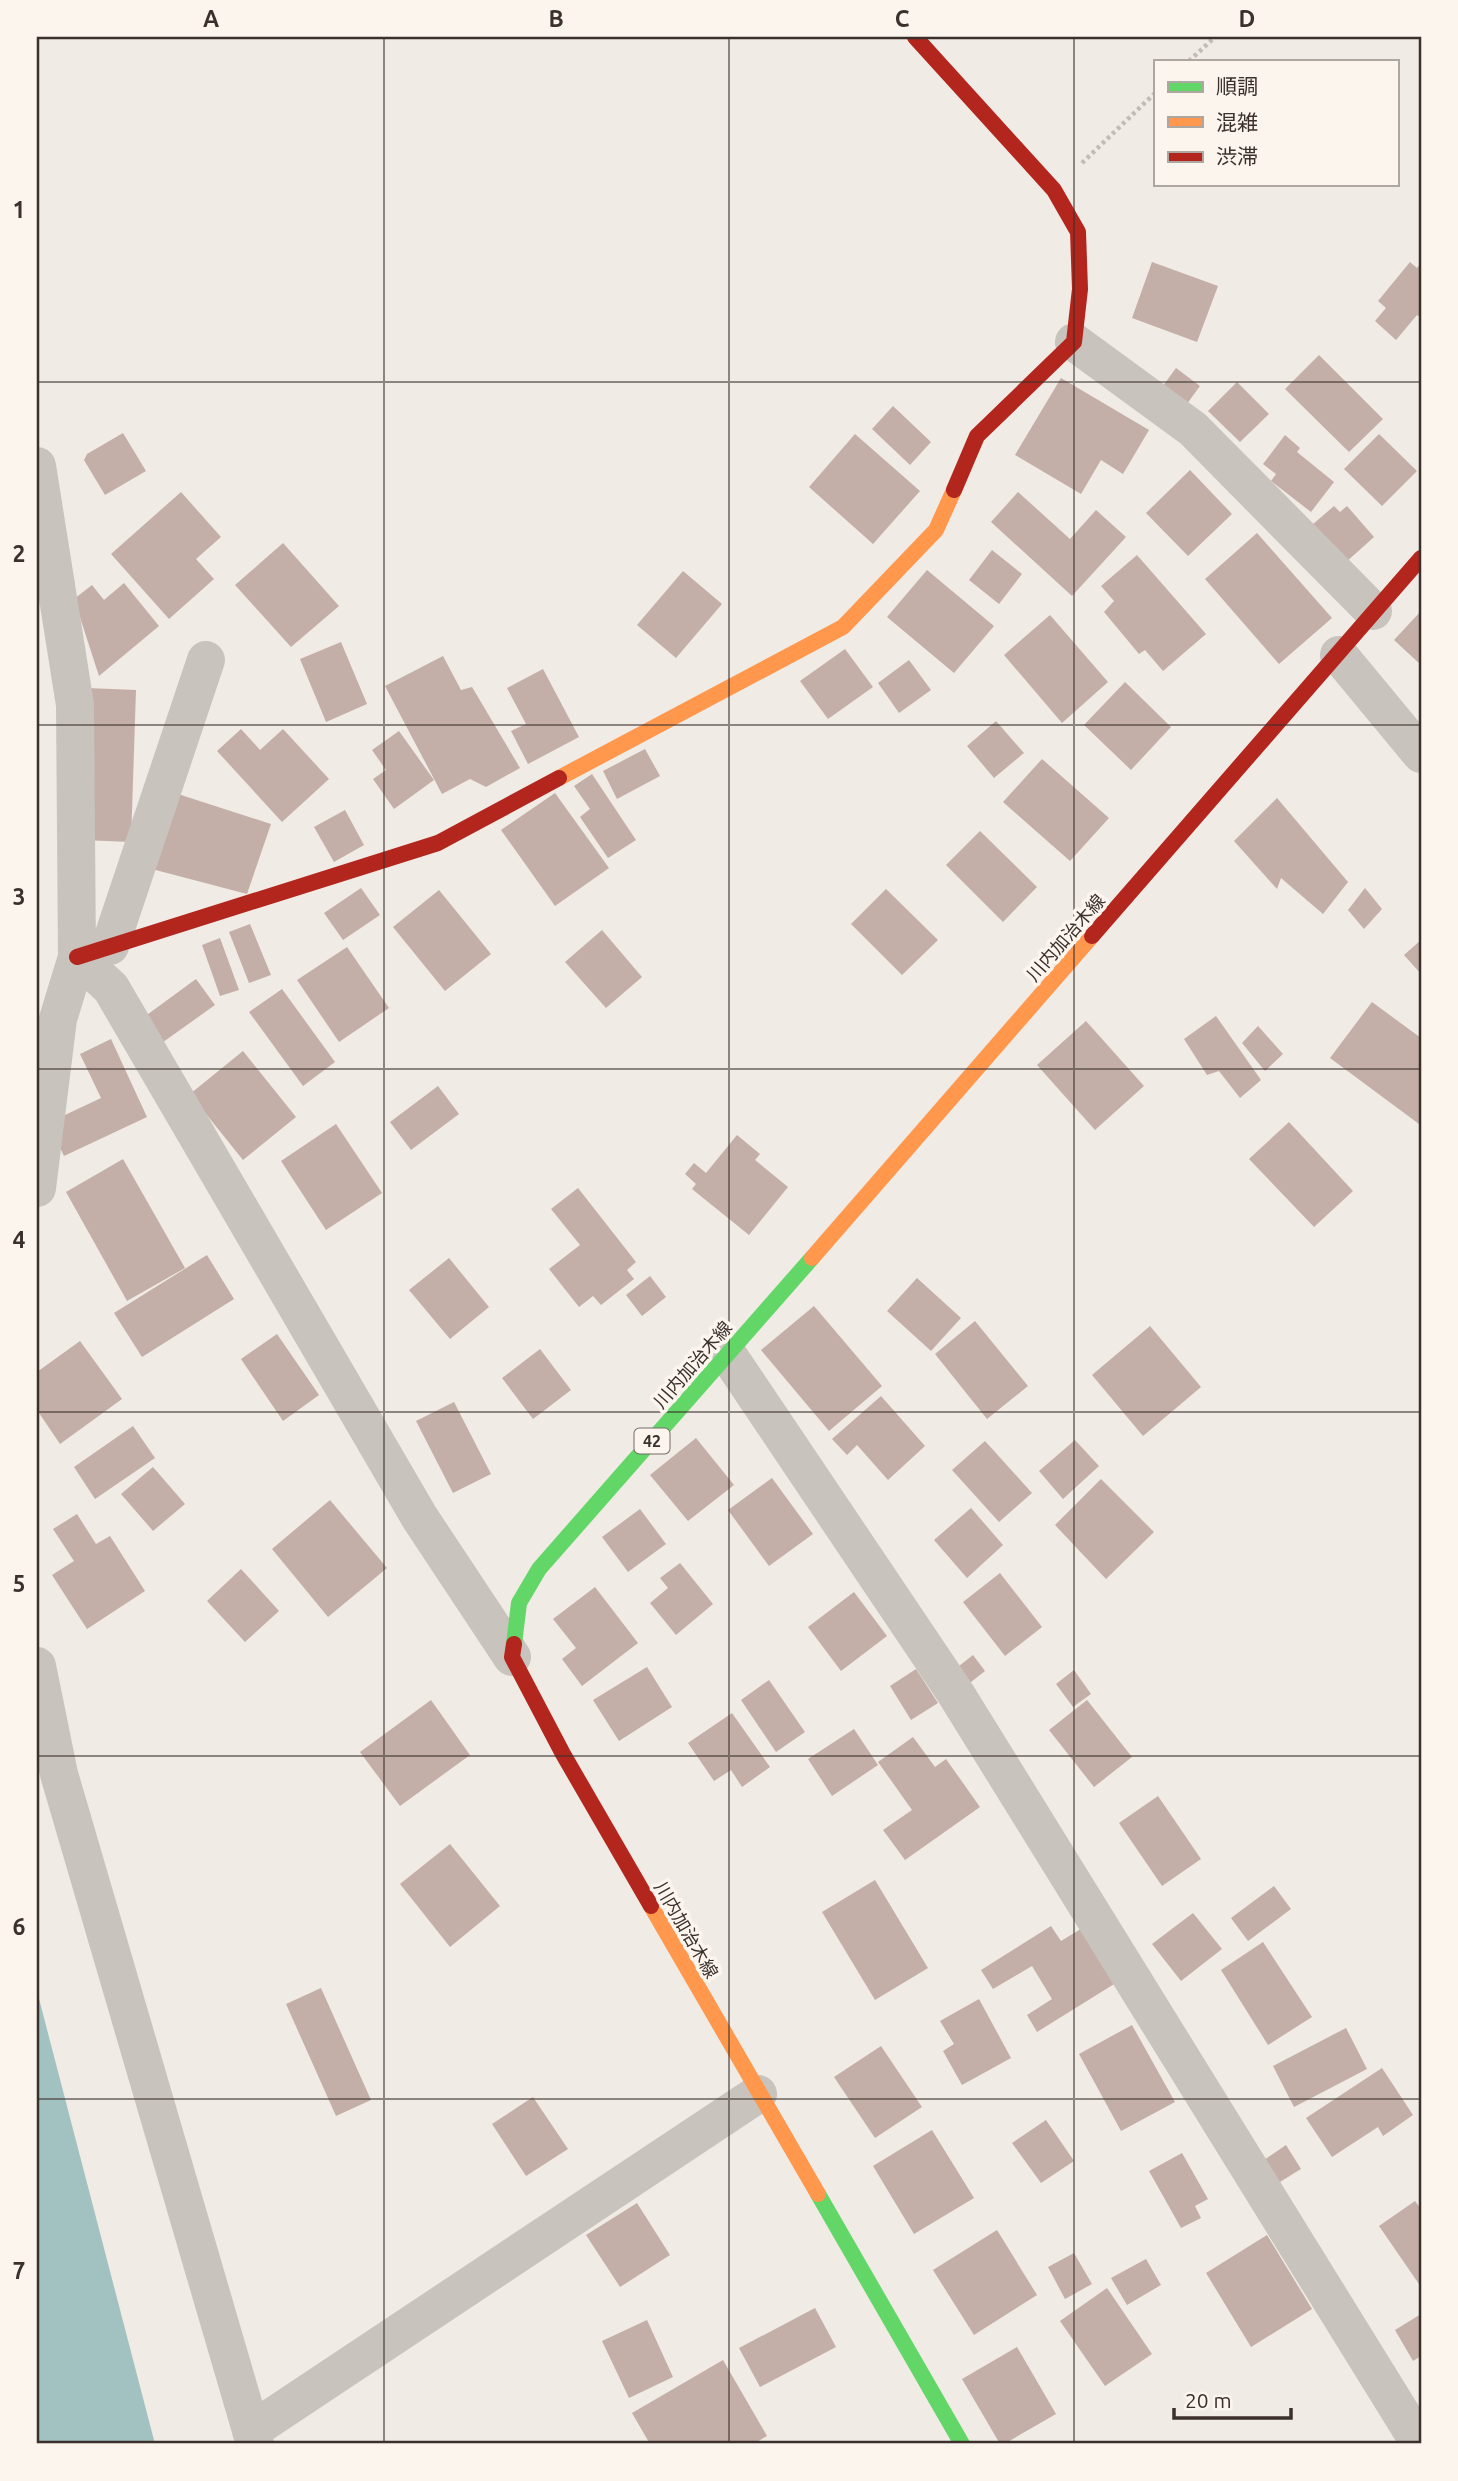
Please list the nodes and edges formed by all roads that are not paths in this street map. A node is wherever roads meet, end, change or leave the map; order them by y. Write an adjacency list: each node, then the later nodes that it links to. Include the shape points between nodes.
1 (915, 37): 2 (main road, via 1054,190 1078,232 1080,289)
2 (1074, 342): 5 (street, via 1193,429); 9 (main road, via 977,436 936,530 843,626 438,843)
3 (37, 466): 9 (street, via 75,705)
4 (1421, 558): 5 (main road, 川内加治木線 / 42)
5 (1373, 611): 6 (main road, 川内加治木線 / 42)
6 (1339, 655): 8 (street); 11 (main road, 川内加治木線 / 42)
7 (205, 660): 9 (street)
8 (1421, 754)
9 (93, 951): 10 (street, via 58,1019); 12 (street, via 420,1518)
10 (37, 1188)
11 (728, 1355): 12 (main road, 川内加治木線 / 42, via 539,1569 519,1603); 17 (street, via 956,1694)
12 (512, 1657): 14 (main road, 川内加治木線)
13 (37, 1666): 15 (street, via 59,1774)
14 (758, 2094): 15 (street); 16 (main road, 川内加治木線)
15 (253, 2437)
16 (962, 2444)
17 (1420, 2444)

